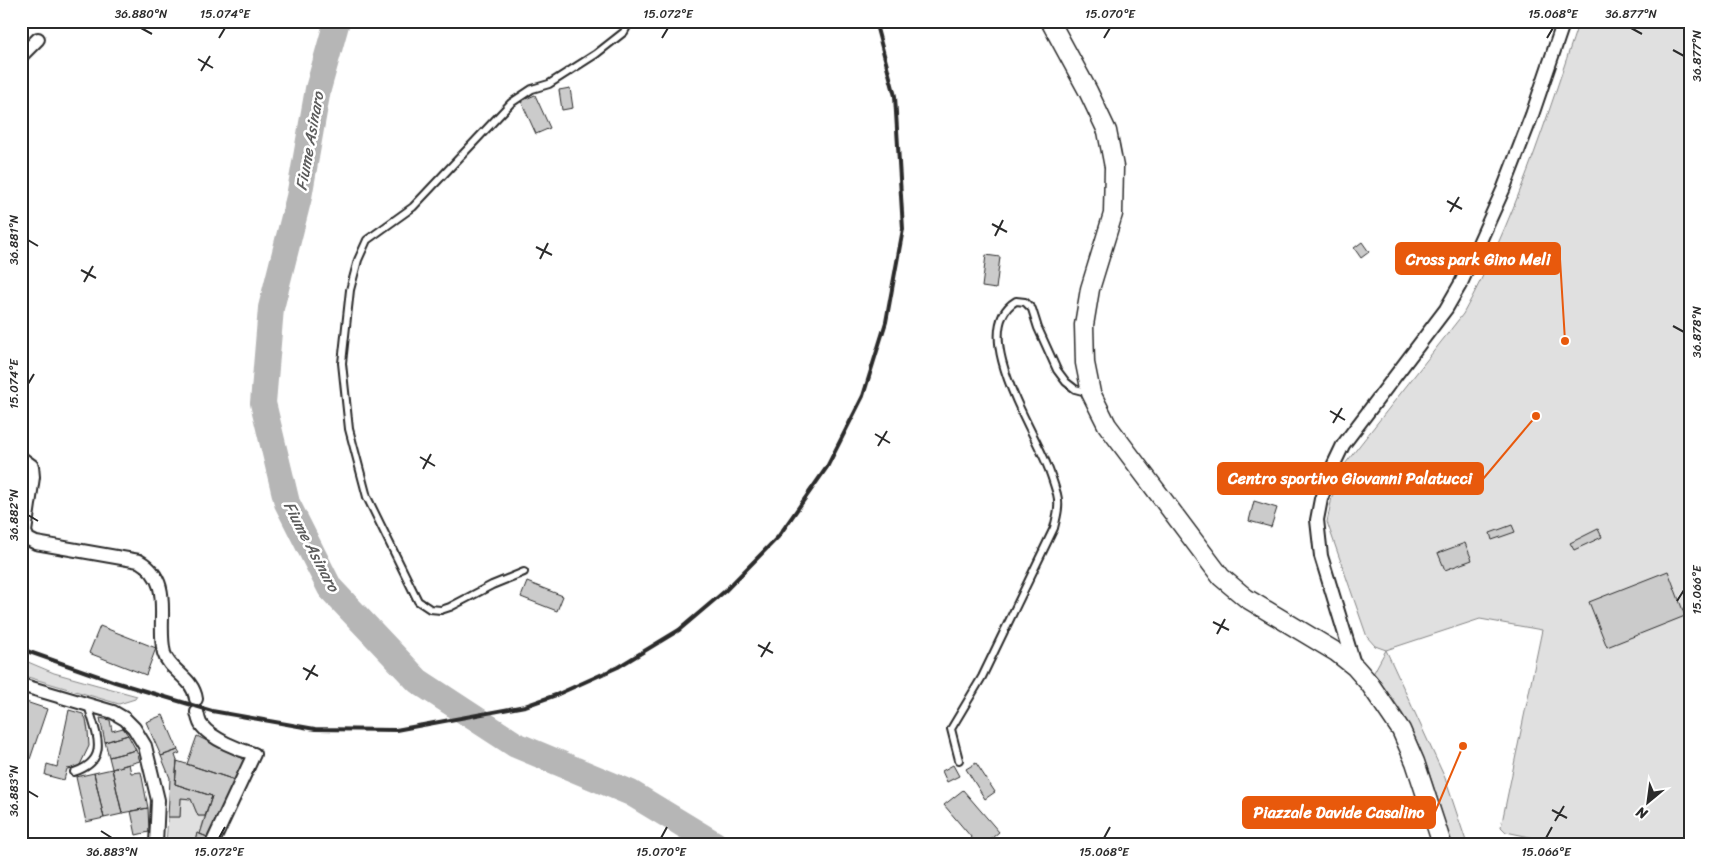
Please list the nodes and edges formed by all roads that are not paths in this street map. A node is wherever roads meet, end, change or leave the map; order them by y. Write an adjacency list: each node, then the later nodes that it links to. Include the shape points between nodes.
1 (630, 21): 8 (lane, via 624,32 596,54 549,84 532,89 511,103 413,207 367,240 350,290 342,363 349,429 367,497 418,601 430,609 441,610)
2 (1050, 21): 6 (main road, via 1107,131 1114,167 1113,214 1090,289 1084,325 1085,363)
3 (1564, 21): 9 (street, via 1503,190 1461,283 1446,308 1343,445 1321,499 1317,520 1322,556)
4 (38, 39): 5 (street)
5 (21, 56)
6 (1091, 393): 9 (main road, via 1107,425 1221,577 1246,598 1310,635); 12 (lane, via 1074,389 1057,370 1032,309 1025,302 1016,300 1009,305 1002,316 999,334 1002,361 1012,392 1048,465 1058,496 1058,512 1054,528 982,677 952,729)
7 (21, 458): 15 (street, via 32,466 33,477 25,532 28,539 139,561 147,566 162,590 165,656 195,689 201,726 254,754)
8 (524, 572)
9 (1356, 667): 16 (main road, via 1401,730)
10 (21, 685): 11 (street)
11 (88, 704): 13 (lane, via 98,741 96,758 86,768); 14 (street, via 125,719 145,746 158,800)
12 (959, 760)
13 (74, 772)
14 (156, 844)
15 (212, 844)
16 (1442, 844)

